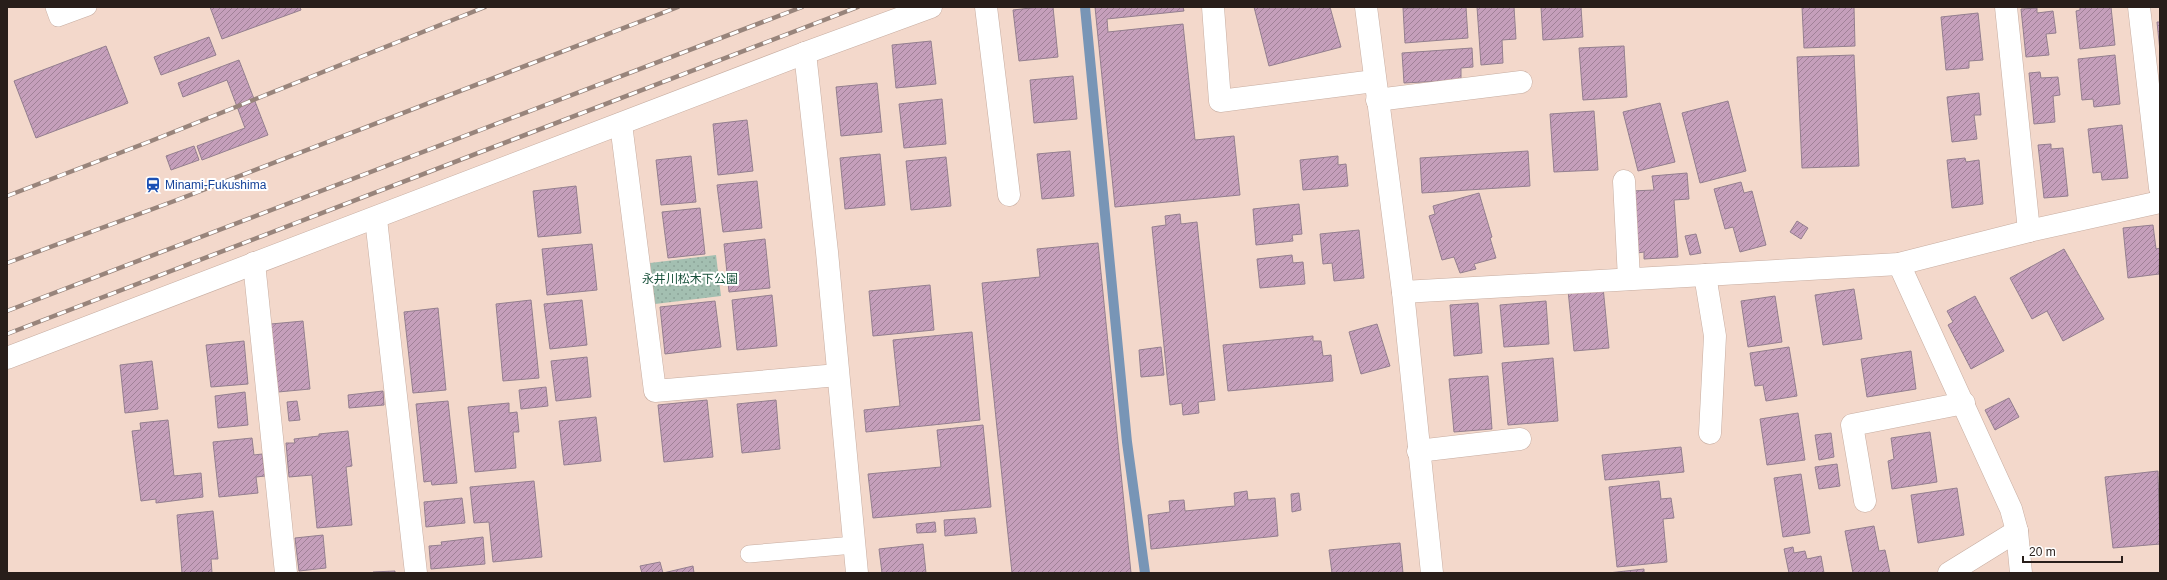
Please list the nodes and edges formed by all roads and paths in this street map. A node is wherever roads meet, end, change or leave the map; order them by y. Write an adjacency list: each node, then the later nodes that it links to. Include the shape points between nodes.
1 (54, 7): 2 (lane, via 58,18)
2 (88, 7)
3 (931, 7): 9 (street)
4 (986, 7): 15 (street)
5 (1212, 7): 11 (street, via 1220,101)
6 (1366, 7): 11 (street)
7 (2006, 7): 18 (street)
8 (2139, 7): 14 (street)
9 (805, 53): 12 (street); 25 (street)
10 (1521, 82): 11 (street)
11 (1376, 90): 23 (street)
12 (621, 124): 17 (street); 25 (street, via 655,391)
13 (1624, 180): 22 (street)
14 (2160, 188)
15 (1009, 195)
16 (2160, 202): 18 (street)
17 (376, 219): 19 (street); 35 (street)
18 (2029, 231): 20 (street)
19 (254, 263): 24 (street); 34 (street)
20 (1899, 264): 21 (street); 26 (street)
21 (1705, 275): 22 (street); 27 (street, via 1715,336)
22 (1629, 280): 23 (street)
23 (1403, 292): 29 (street)
24 (7, 358)
25 (838, 375): 32 (street)
26 (1964, 403): 30 (street, via 1852,425); 31 (street, via 2011,509)
27 (1710, 432)
28 (1520, 439): 29 (street)
29 (1418, 451): 37 (street)
30 (1864, 501)
31 (2017, 531): 38 (street); 39 (street)
32 (854, 545): 33 (lane); 36 (street)
33 (749, 554)
34 (286, 573)
35 (416, 573)
36 (857, 573)
37 (1432, 573)
38 (1949, 573)
39 (2021, 573)

